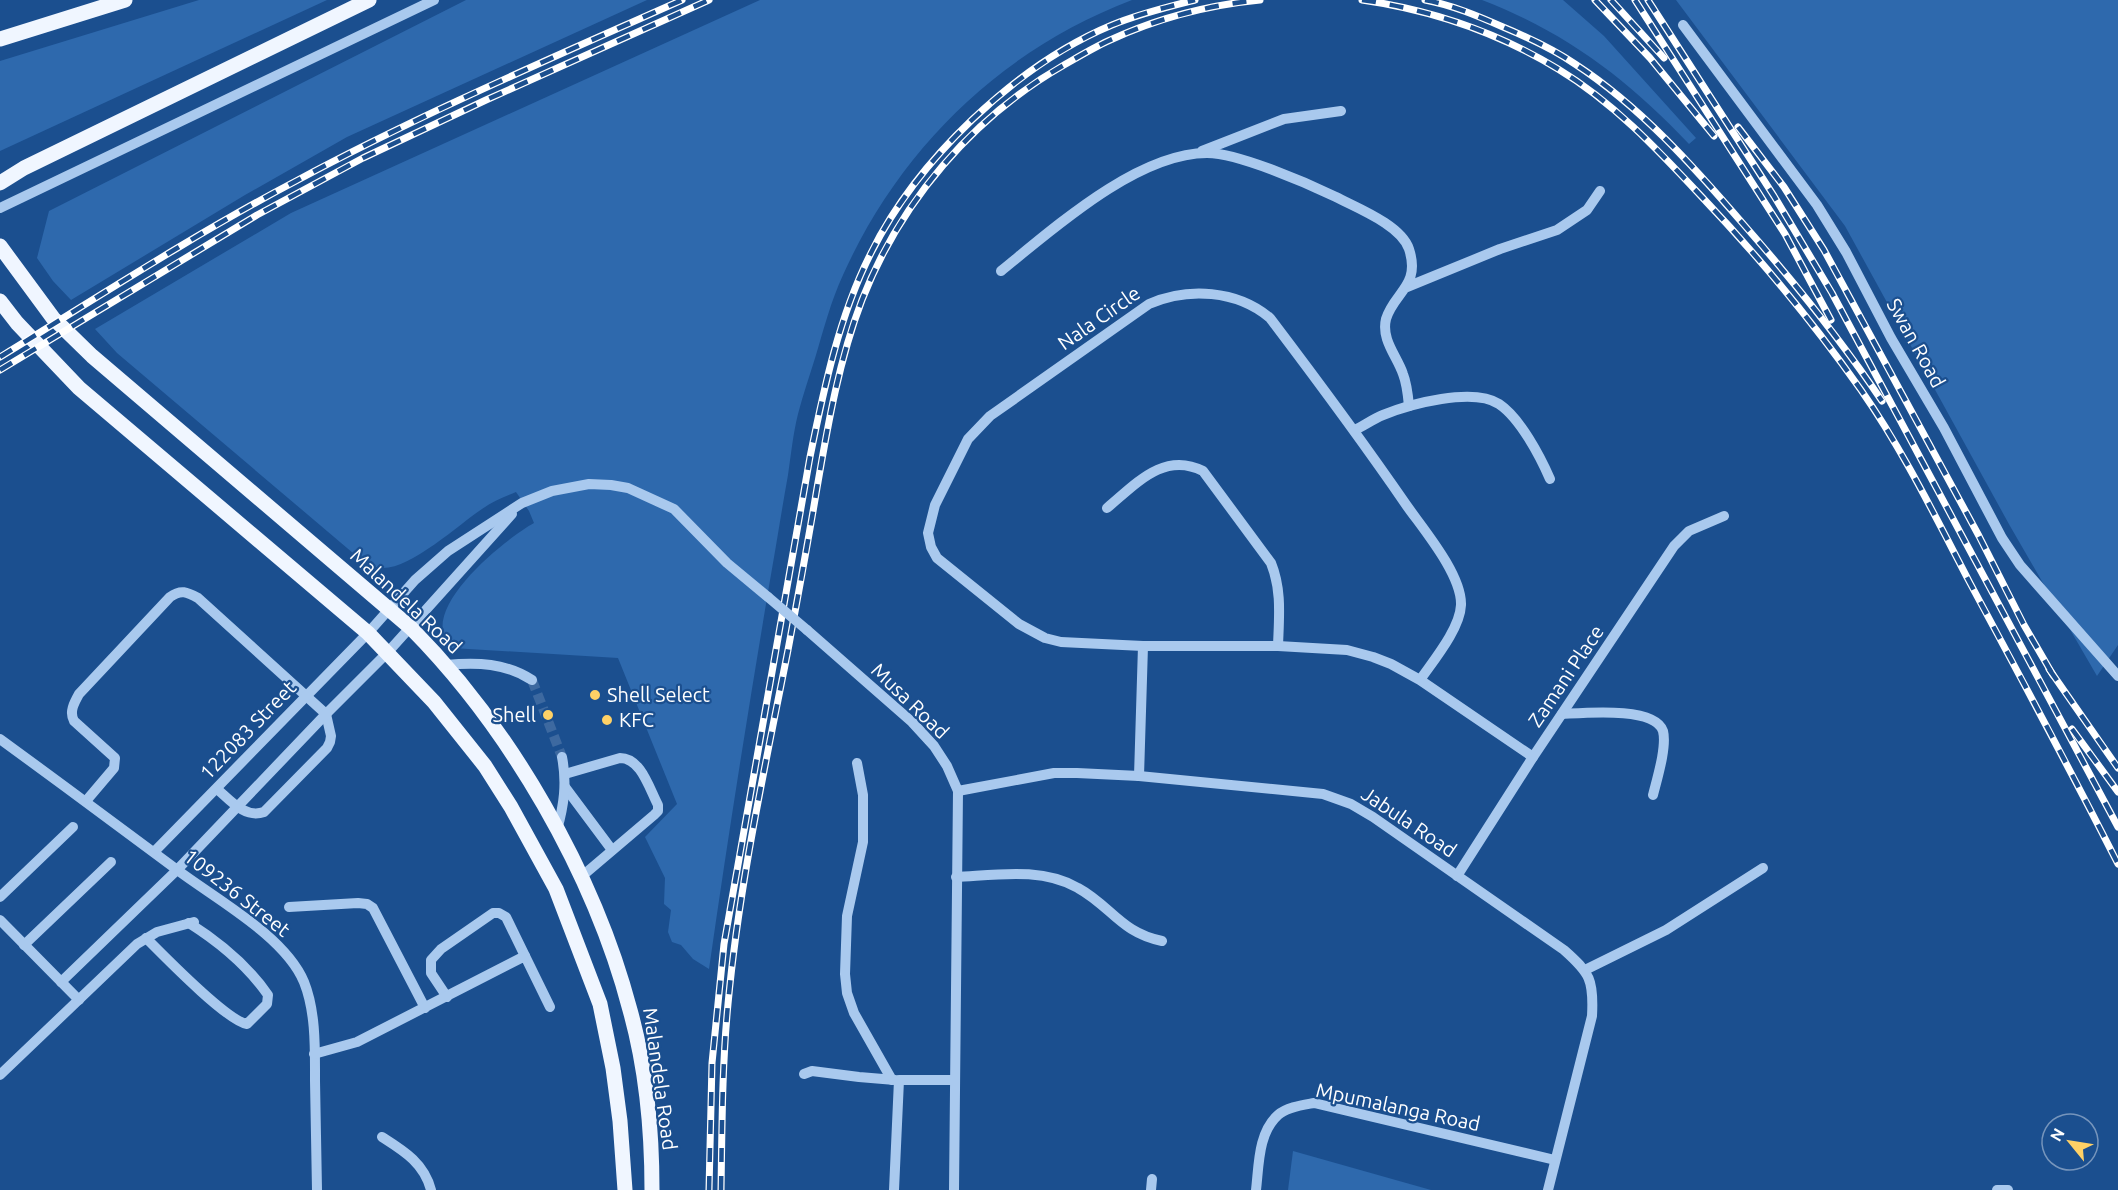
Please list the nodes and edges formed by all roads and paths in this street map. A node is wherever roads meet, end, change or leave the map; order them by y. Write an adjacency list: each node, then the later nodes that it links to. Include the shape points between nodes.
1 (125, 0): 5 (main road)
2 (369, 0): 8 (main road)
3 (434, 0): 10 (street)
4 (1683, 25): 28 (street, Swan Road, via 1817,205 2020,565)
5 (0, 39)
6 (1341, 111): 7 (street, via 1284,119)
7 (1194, 154): 12 (street, via 1157,164 1109,189); 13 (street, via 1240,160 1317,188 1381,221 1404,239 1409,248 1411,268)
8 (0, 183)
9 (1600, 190): 13 (street, via 1587,210 1557,230)
10 (0, 208)
11 (0, 246): 21 (main road, Malandela Road, via 53,318 92,356)
12 (1000, 271)
13 (1407, 286): 15 (street, via 1386,319 1385,331 1405,377)
14 (0, 300): 23 (main road, via 79,388)
15 (1410, 406): 16 (street); 17 (street, via 1467,396 1497,402 1539,452)
16 (1355, 430): 24 (street, Nala Circle, via 1270,318 1257,307 1231,297 1184,294 1149,304 990,416 974,432 935,505 928,533 937,558 1019,624 1045,639); 30 (street, Nala Circle, via 1436,548 1460,595 1453,630)
17 (1550, 479)
18 (522, 503): 21 (street, Musa Road, via 448,551); 22 (street, Musa Road); 42 (street, Musa Road, bridge, via 552,491 589,484 628,488 674,509 727,563 912,722 934,746)
19 (1107, 508): 25 (street, via 1168,465 1192,465 1203,471 1271,562 1279,592)
20 (1724, 516): 33 (street, Zamani Place, via 1689,531 1674,546)
21 (389, 608): 22 (main road, Malandela Road); 23 (street, Musa Road)
22 (411, 628): 26 (street, Musa Road); 27 (main road, Malandela Road)
23 (368, 633): 26 (main road); 31 (street, 122083 Street)
24 (1143, 646): 25 (street, Nala Circle); 39 (street)
25 (1278, 646): 30 (street, Nala Circle, via 1347,650 1391,664)
26 (388, 652): 32 (street); 78 (main road, via 484,766 512,807 555,889 600,1004 613,1068)
27 (447, 665): 29 (street, via 505,667); 47 (main road, Malandela Road, via 498,731)
28 (2118, 676)
29 (532, 680)
30 (1420, 681): 36 (street, Nala Circle)
31 (307, 696): 32 (street); 41 (street, 122083 Street); 44 (street, via 198,598 184,591 176,592 74,702 74,721 115,758 114,768)
32 (326, 714): 45 (street); 45 (street, via 330,742 320,756 264,812 253,814)
33 (1562, 714): 36 (street, Zamani Place); 43 (street, via 1641,715 1660,724 1663,742)
34 (0, 739): 44 (street, 109236 Street)
35 (562, 757): 38 (street)
36 (1533, 757): 53 (street, Zamani Place)
37 (858, 763): 72 (street, via 863,842 847,916 847,993 854,1013)
38 (565, 774): 40 (street); 48 (street, via 620,758 628,758 640,770 658,811)
39 (1139, 776): 42 (street, Jabula Road, via 1054,773); 53 (street, Jabula Road, via 1323,794 1373,817)
40 (565, 787): 47 (street); 48 (street)
41 (217, 789): 45 (street); 49 (street, 122083 Street)
42 (958, 790): 55 (street, Musa Road)
43 (1653, 795)
44 (86, 801): 49 (street, 109236 Street)
45 (237, 806): 52 (street)
46 (73, 827): 56 (street)
47 (557, 831): 54 (main road, Malandela Road)
48 (612, 849): 54 (street)
49 (154, 852): 52 (street, 109236 Street)
50 (111, 862): 61 (street)
51 (1763, 868): 63 (street, via 1666,930)
52 (177, 870): 64 (street); 69 (street, 109236 Street, via 262,932 295,964 311,1008)
53 (1457, 876): 63 (street, Jabula Road, via 1564,950)
54 (581, 877): 79 (main road, Malandela Road, via 610,944 631,1011 648,1114)
55 (956, 877): 60 (street, via 1023,874 1062,880 1080,888 1139,935); 73 (street, Musa Road)
56 (0, 897)
57 (289, 908): 68 (street, via 358,903 374,908)
58 (0, 920): 61 (street)
59 (146, 939): 59 (street, via 193,922 244,967 268,995 267,1004 247,1024 239,1022); 66 (street)
60 (1162, 941)
61 (24, 945): 64 (street)
62 (525, 956): 65 (street); 65 (street, via 506,917 493,913 431,960 431,973); 67 (street)
63 (1585, 970): 75 (street, via 1592,987 1592,1016)
64 (62, 982): 66 (street)
65 (447, 997): 68 (street)
66 (79, 1000): 71 (street)
67 (550, 1007)
68 (425, 1008): 69 (street, via 357,1042)
69 (314, 1054): 76 (street, 109236 Street)
70 (804, 1074): 72 (street, via 812,1071)
71 (0, 1076)
72 (895, 1080): 73 (street); 80 (street)
73 (955, 1080): 81 (street, Musa Road)
74 (382, 1137): 77 (street, via 421,1167)
75 (1555, 1160): 82 (street, Mpumalanga Road, via 1314,1103 1279,1113 1264,1132); 83 (street)
76 (317, 1190)
77 (431, 1190)
78 (625, 1190)
79 (652, 1190)
80 (894, 1190)
81 (954, 1190)
82 (1257, 1190)
83 (1548, 1190)
84 (1997, 1190): 85 (street)
85 (2008, 1190)

